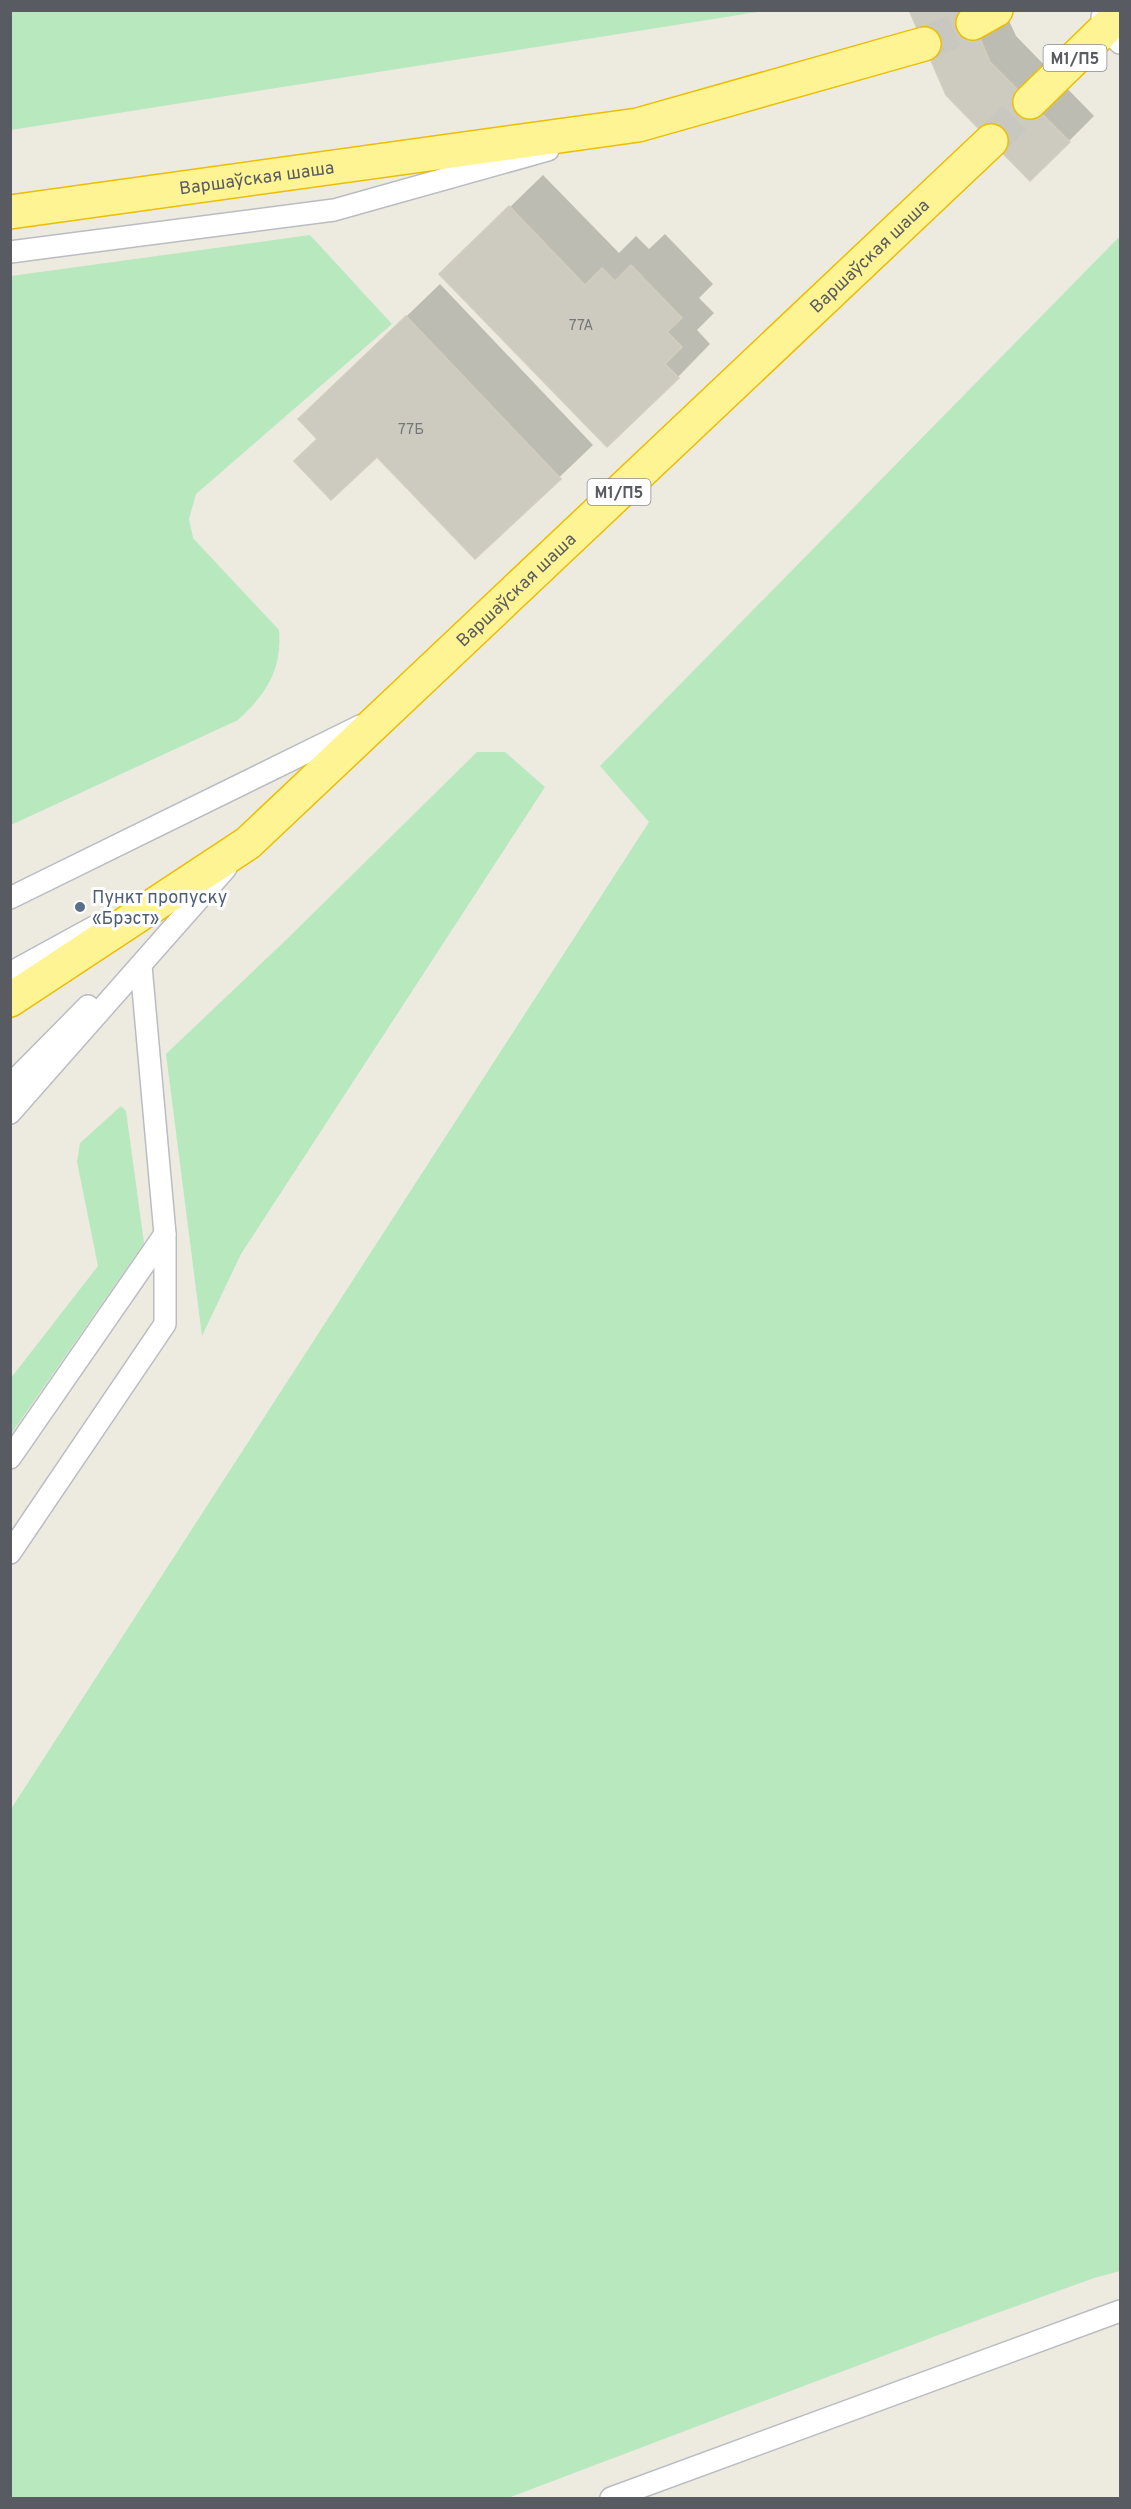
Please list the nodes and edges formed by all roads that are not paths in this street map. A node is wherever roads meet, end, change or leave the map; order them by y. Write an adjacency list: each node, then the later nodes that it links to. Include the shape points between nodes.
1 (1112, 24): 3 (highway, М1/П5)
2 (924, 44): 4 (highway, Варшаўская шаша)
3 (1030, 102)
4 (638, 125): 6 (highway, Варшаўская шаша); 7 (lane, via 334,210)
5 (991, 141): 8 (highway, Варшаўская шаша / М1/П5)
6 (10, 212)
7 (10, 252)
8 (382, 715): 9 (highway, Варшаўская шаша / М1/П5); 10 (lane)
9 (248, 843): 11 (lane); 12 (lane); 13 (highway, Варшаўская шаша / М1/П5); 14 (lane)
10 (10, 898)
11 (141, 966): 15 (lane); 16 (lane)
12 (10, 973)
13 (10, 1000)
14 (10, 1085)
15 (10, 1113)
16 (165, 1234): 17 (lane); 18 (lane, via 165,1324)
17 (10, 1458)
18 (10, 1553)
19 (1120, 2311): 20 (lane)
20 (611, 2499)

